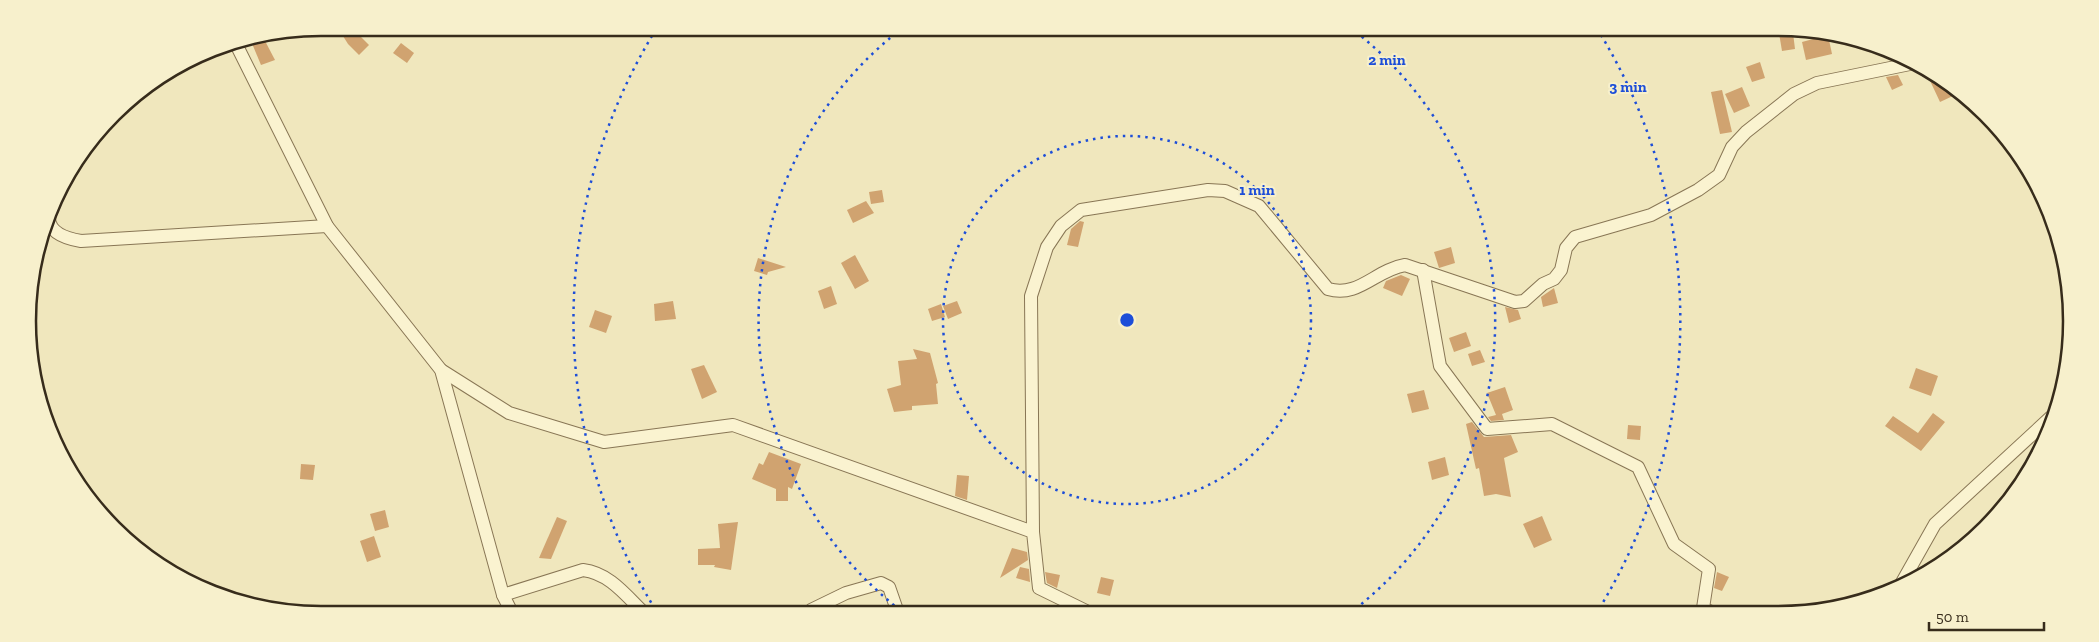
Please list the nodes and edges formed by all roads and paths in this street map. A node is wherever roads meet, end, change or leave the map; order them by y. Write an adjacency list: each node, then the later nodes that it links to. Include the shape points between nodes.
1 (238, 48): 4 (street)
2 (1903, 65): 5 (street, via 1817,82 1794,94 1732,147 1719,175 1651,215 1576,237 1569,242 1561,270 1554,279 1524,300 1505,300)
3 (52, 226): 4 (street, via 70,240 82,241)
4 (327, 226): 6 (street)
5 (1423, 270): 8 (street, via 1405,265 1390,268 1346,292 1328,289 1259,206 1225,191 1208,190 1081,210 1060,226 1048,247 1031,296); 16 (street, via 1440,366 1487,429 1552,424 1638,467 1674,544 1709,568)
6 (441, 370): 8 (street, via 508,413 604,442 733,425); 10 (street)
7 (2044, 424): 9 (street, via 1935,524)
8 (1033, 532): 15 (street, via 1039,588)
9 (1906, 575)
10 (503, 595): 11 (street); 12 (street, via 583,570 595,572 614,583)
11 (508, 606)
12 (637, 606)
13 (819, 606): 14 (street, via 846,593 882,583 889,587)
14 (896, 606)
15 (1077, 606)
16 (1703, 606)

